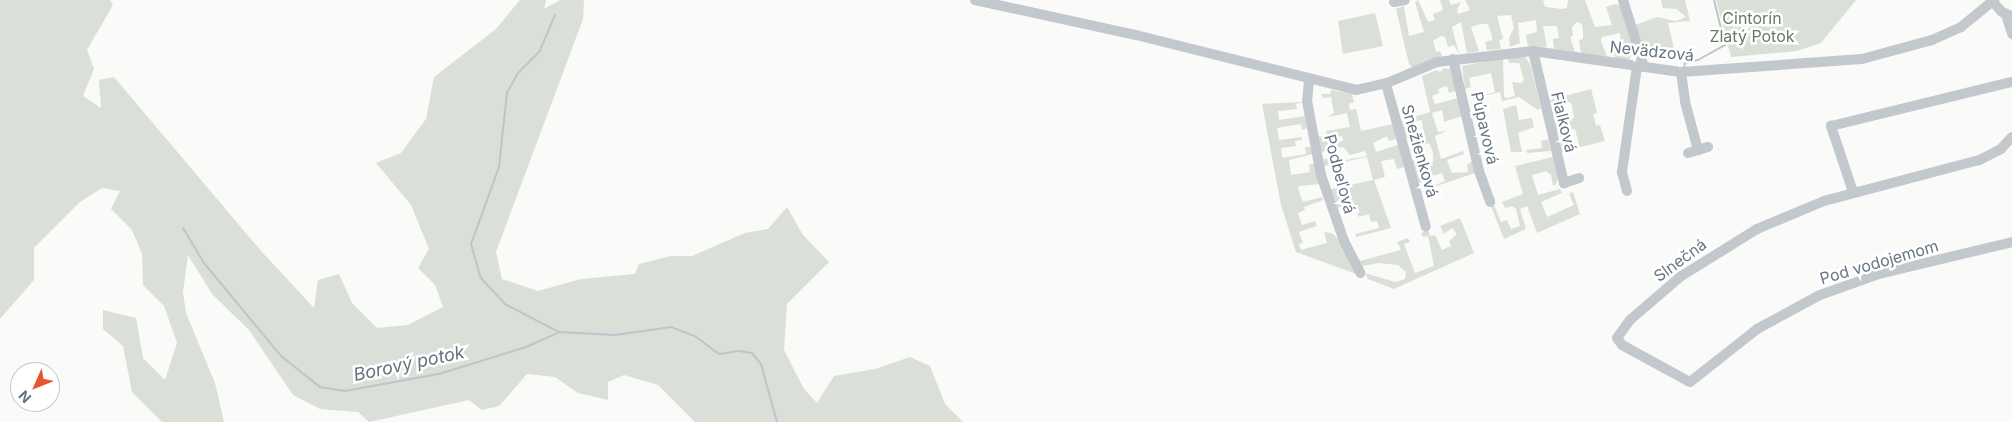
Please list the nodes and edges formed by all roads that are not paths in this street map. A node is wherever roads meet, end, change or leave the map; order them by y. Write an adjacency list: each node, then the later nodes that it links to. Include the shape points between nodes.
1 (975, 0): 10 (street, Nevädzová, via 1136,35)
2 (1623, 0): 8 (street)
3 (1994, 1): 4 (street); 9 (street, Nevädzová, via 1961,27 1890,54)
4 (2009, 15): 5 (street)
5 (2012, 34)
6 (1533, 51): 7 (street, Nevädzová); 8 (street, Nevädzová); 15 (street, Fialková, via 1564,184)
7 (1453, 59): 12 (street, Nevädzová, via 1437,62); 18 (street, Púpavová, via 1479,171)
8 (1641, 67): 9 (street, Nevädzová); 16 (street, via 1622,172)
9 (1681, 72): 14 (street, via 1693,151)
10 (1305, 79): 12 (street, Nevädzová, via 1356,90); 21 (street, Podbeľová, via 1321,175 1344,241)
11 (2012, 82): 17 (street, via 1831,126)
12 (1386, 84): 19 (street, Snežienková)
13 (2012, 137): 17 (street, Slnečná, via 2001,148 1979,160)
14 (1708, 147)
15 (1579, 178)
16 (1627, 191)
17 (1853, 192): 22 (street, Slnečná, via 1785,216 1731,243 1664,290 1617,333 1622,345)
18 (1490, 202)
19 (1426, 227)
20 (2012, 242): 22 (street, Pod vodojemom, via 1870,277 1820,295 1756,329)
21 (1360, 272)
22 (1690, 382)

